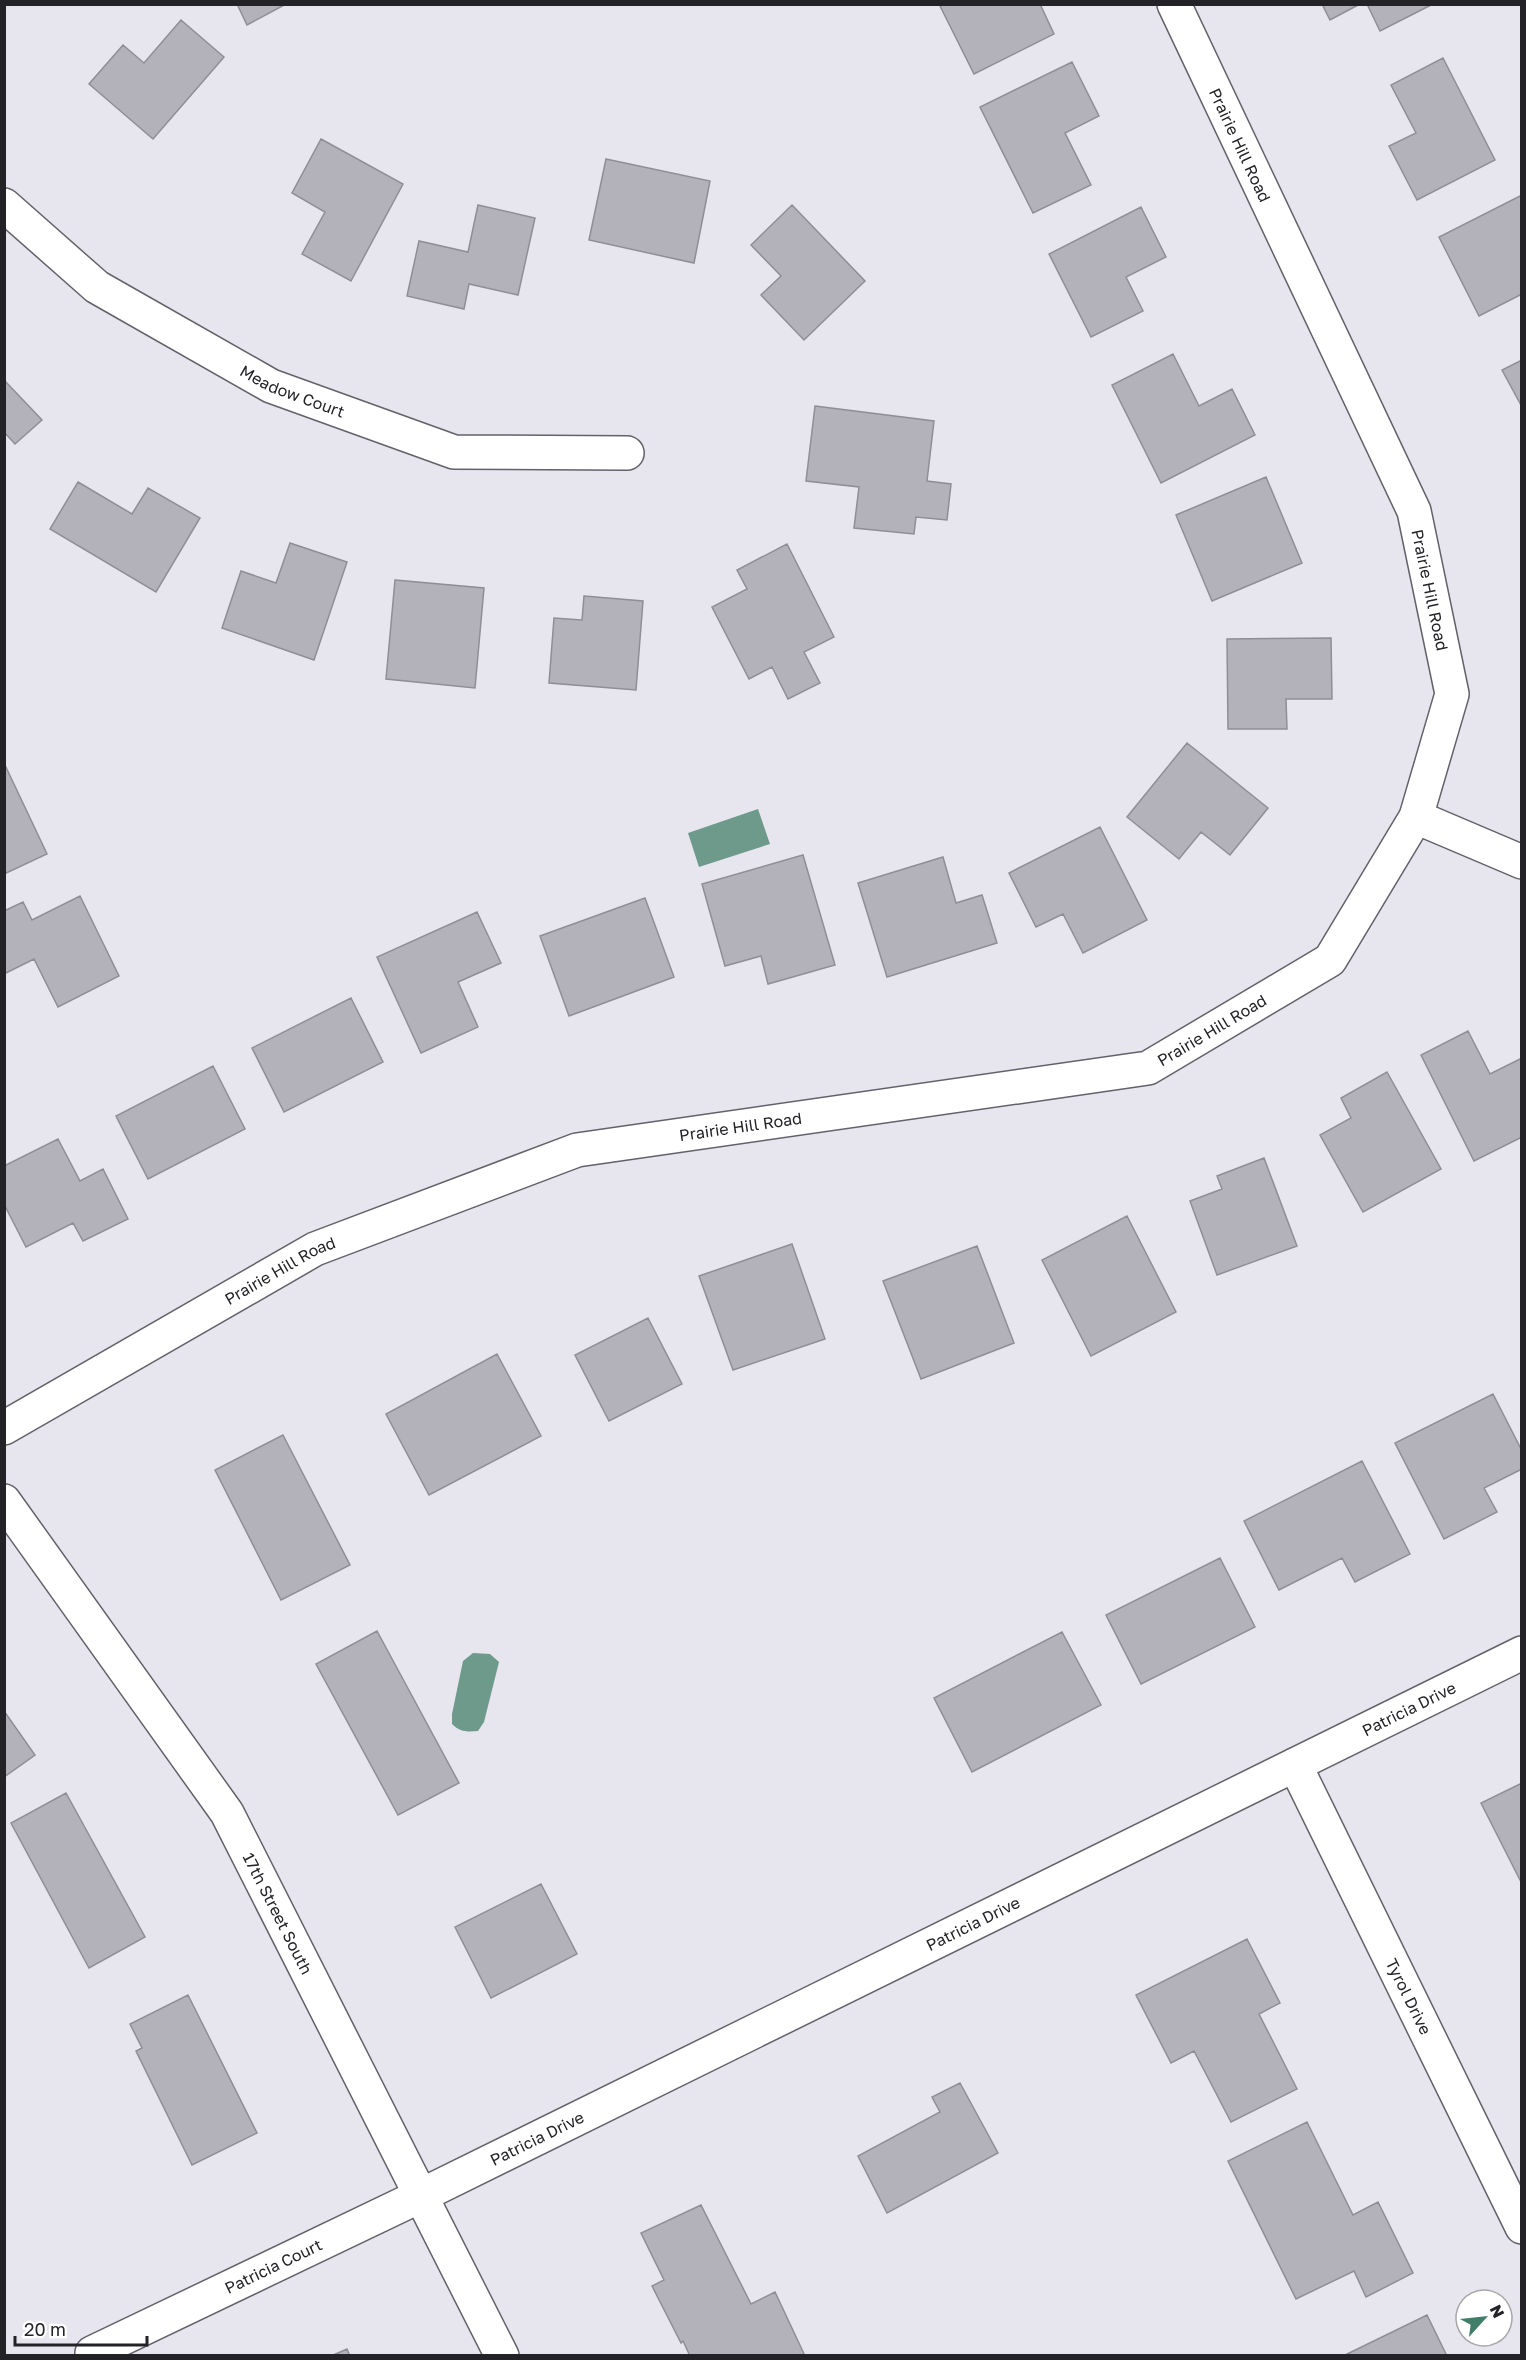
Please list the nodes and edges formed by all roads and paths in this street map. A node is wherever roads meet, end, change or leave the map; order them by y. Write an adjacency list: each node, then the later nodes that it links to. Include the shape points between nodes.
1 (1174, 4): 4 (street, Prairie Hill Road, via 1414,511 1452,694)
2 (4, 205): 3 (street, Meadow Court, via 97,287 271,386 454,452)
3 (627, 453)
4 (1416, 817): 5 (street); 6 (street, Prairie Hill Road, via 1330,960 1148,1068 577,1150 315,1249)
5 (1521, 862)
6 (4, 1428)
7 (4, 1501): 10 (street, 17th Street South, via 227,1813)
8 (1521, 1653): 9 (street, Patricia Drive)
9 (1295, 1765): 10 (street, Patricia Drive); 11 (street, Tyrol Drive)
10 (422, 2195): 12 (street, Patricia Court); 13 (street, 17th Street South)
11 (1521, 2227)
12 (92, 2353)
13 (502, 2355)

